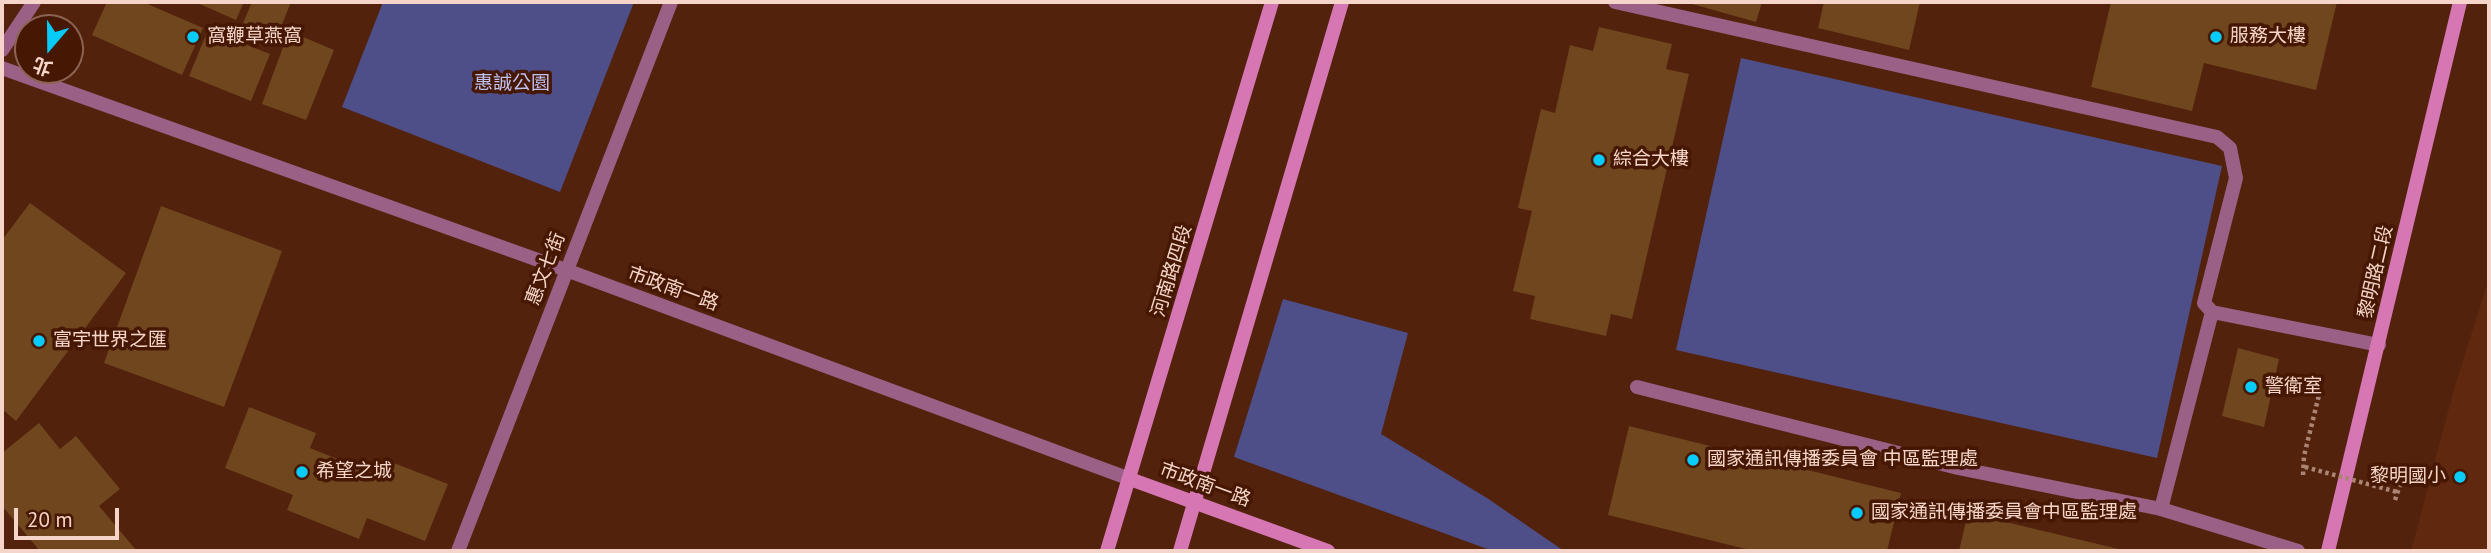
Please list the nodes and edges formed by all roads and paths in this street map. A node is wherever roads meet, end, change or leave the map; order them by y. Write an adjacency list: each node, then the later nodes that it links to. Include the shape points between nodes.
1 (34, 2): 7 (street)
2 (671, 2): 9 (street, 惠文七街)
3 (1272, 2): 17 (street, 河南路四段)
4 (1342, 2): 20 (street)
5 (1615, 2): 10 (street, via 2217,137 2230,148 2236,178 2204,303)
6 (2460, 2): 11 (street, 黎明路二段)
7 (2, 50)
8 (2, 68): 9 (street, 市政南一路)
9 (566, 270): 17 (street, 市政南一路); 22 (street, 惠文七街)
10 (2212, 312): 11 (street); 21 (street)
11 (2379, 345): 27 (street, 黎明路二段)
12 (1637, 387): 21 (street, via 1958,468)
13 (2319, 395): 14 (path)
14 (2305, 467): 16 (path); 18 (path, bridge)
15 (2405, 470): 18 (path)
16 (2303, 475)
17 (1130, 479): 20 (street, 市政南一路); 23 (street, 河南路四段)
18 (2397, 492): 19 (path)
19 (2395, 500)
20 (1196, 502): 24 (street); 25 (street, 市政南一路)
21 (2161, 509): 26 (street)
22 (458, 551)
23 (1107, 551)
24 (1180, 551)
25 (1328, 551)
26 (2298, 551)
27 (2329, 551)

